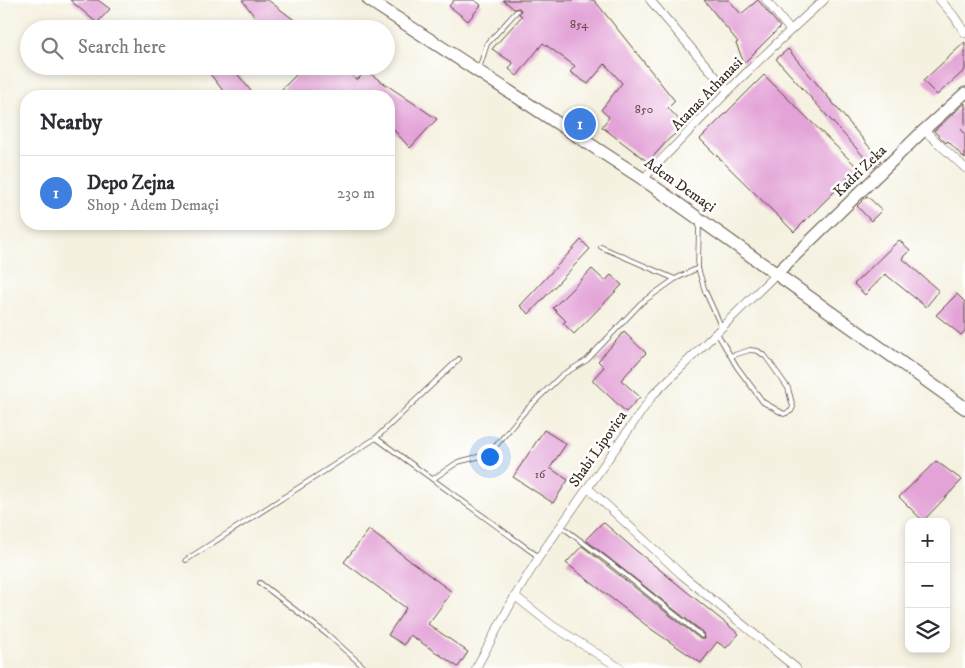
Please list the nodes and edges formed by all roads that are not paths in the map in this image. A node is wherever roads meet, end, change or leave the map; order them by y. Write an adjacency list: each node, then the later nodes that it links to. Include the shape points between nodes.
1 (650, 0): 10 (street)
2 (766, 0): 7 (street)
3 (824, 0): 7 (street, Atanas Athanasi)
4 (940, 0): 8 (street)
5 (378, 2): 9 (main road, Adem Demaçi)
6 (516, 11): 9 (lane, via 487,44)
7 (790, 30): 10 (street, Atanas Athanasi)
8 (965, 33)
9 (478, 71): 14 (main road, Adem Demaçi)
10 (728, 91): 14 (street, Atanas Athanasi)
11 (965, 93): 12 (street, Kadri Zeka)
12 (924, 130): 13 (street); 18 (street, Kadri Zeka)
13 (965, 168)
14 (643, 179): 15 (main road, Adem Demaçi)
15 (699, 218): 17 (lane); 18 (main road, Adem Demaçi)
16 (601, 247): 19 (lane)
17 (698, 268): 19 (lane); 20 (lane)
18 (776, 273): 20 (street, Shabi Lipovica); 23 (main road, Adem Demaçi)
19 (675, 279): 25 (lane, via 640,303 587,360 562,375 525,411 489,454 458,462)
20 (719, 330): 21 (lane); 26 (street, Shabi Lipovica, via 653,395)
21 (731, 356): 21 (lane, via 763,402 784,414 791,411 793,407 788,388 766,357 750,350)
22 (459, 359): 24 (lane)
23 (965, 408)
24 (376, 438): 25 (lane); 29 (lane)
25 (433, 479): 28 (lane)
26 (588, 488): 27 (street, Shabi Lipovica); 36 (street, via 682,575)
27 (561, 526): 28 (street, Shabi Lipovica); 32 (lane)
28 (539, 557): 31 (street, Shabi Lipovica)
29 (186, 560)
30 (260, 583): 33 (lane)
31 (515, 596): 34 (street, Shabi Lipovica); 35 (street, via 554,626)
32 (702, 636)
33 (365, 668)
34 (476, 668)
35 (620, 668)
36 (796, 668)

